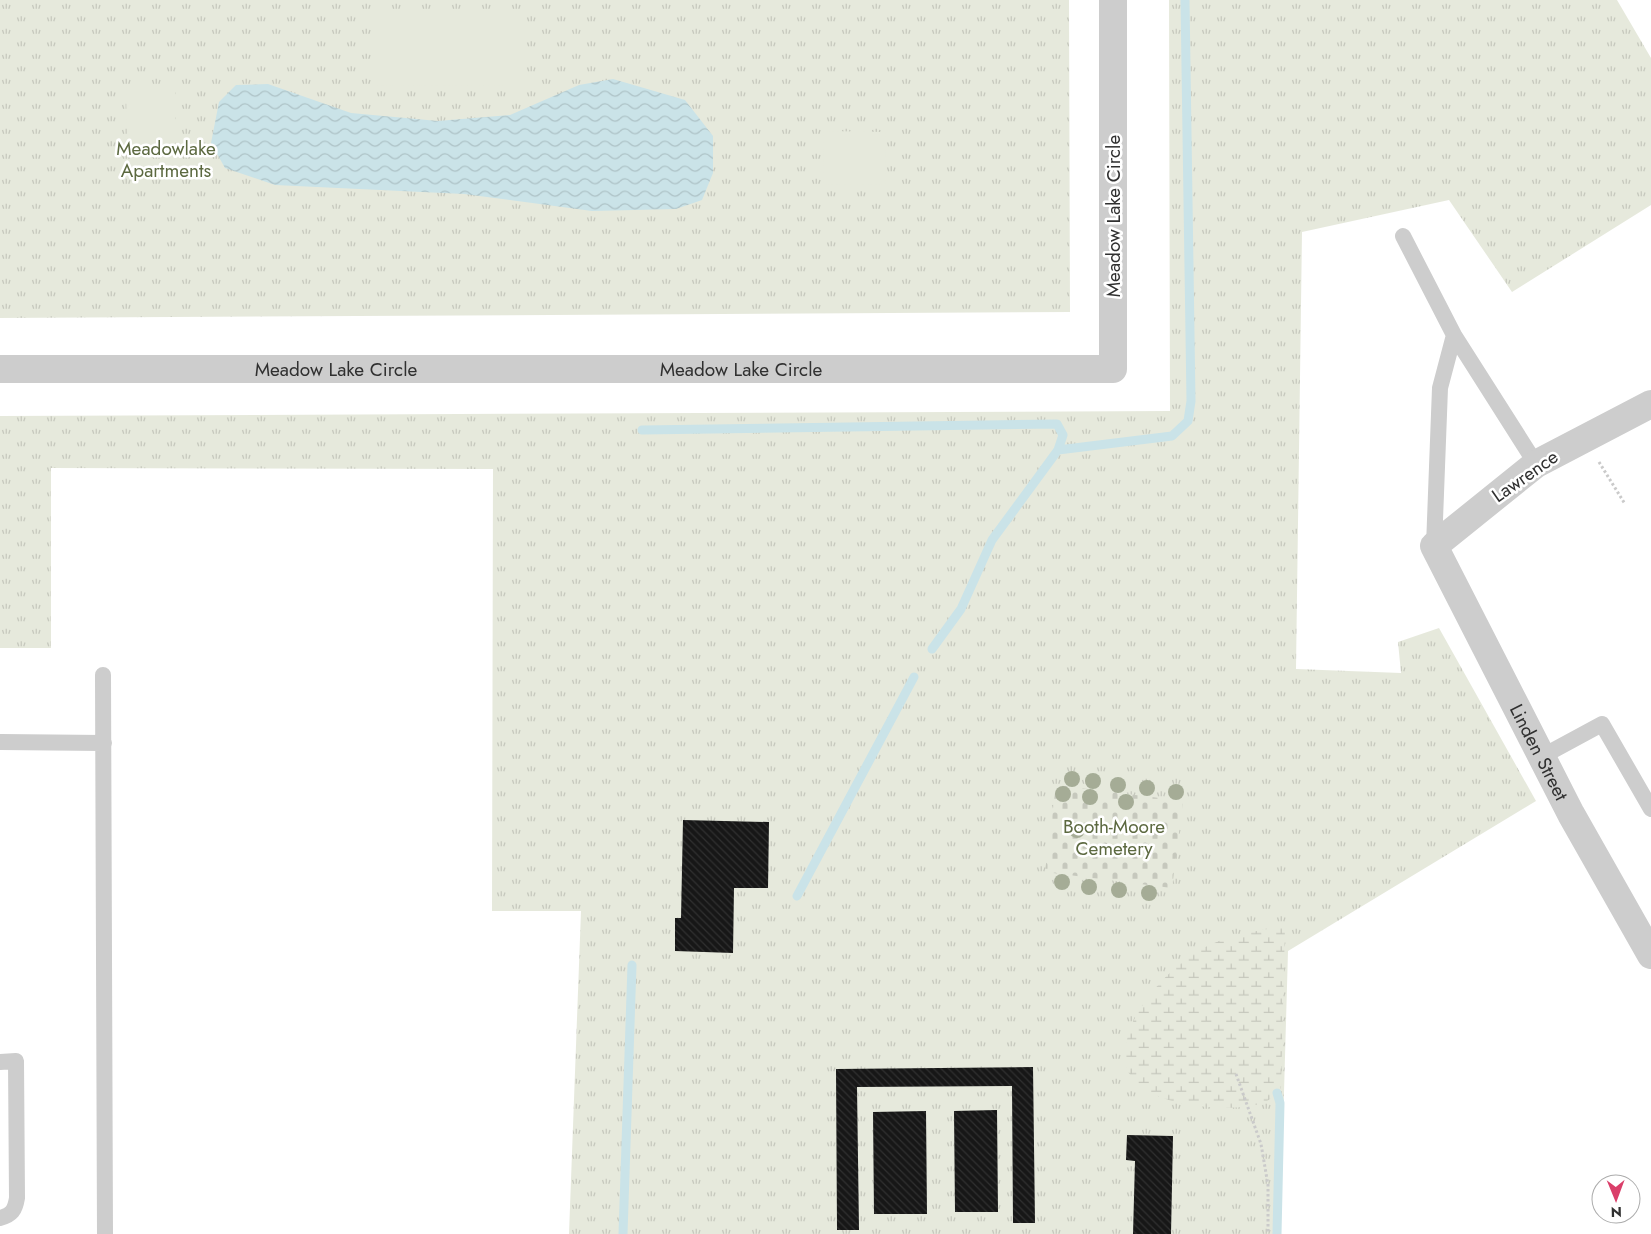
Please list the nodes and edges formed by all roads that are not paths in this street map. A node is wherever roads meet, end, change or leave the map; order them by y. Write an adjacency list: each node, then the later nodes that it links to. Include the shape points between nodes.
1 (1113, 0): 4 (street, Meadow Lake Circle, via 1113,368)
2 (1403, 236): 3 (lane)
3 (1454, 336): 6 (lane); 7 (lane, via 1440,388)
4 (0, 369)
5 (1651, 404): 6 (street, Lawrence)
6 (1536, 464): 7 (street, Lawrence)
7 (1434, 546): 11 (street, Linden Street)
8 (103, 675): 10 (lane)
9 (0, 742): 10 (lane)
10 (104, 743): 16 (lane)
11 (1541, 757): 12 (lane, via 1602,724); 13 (street, Linden Street)
12 (1651, 809)
13 (1651, 955)
14 (0, 1062): 15 (lane, via 16,1061 17,1198 15,1209)
15 (0, 1218)
16 (105, 1234)

